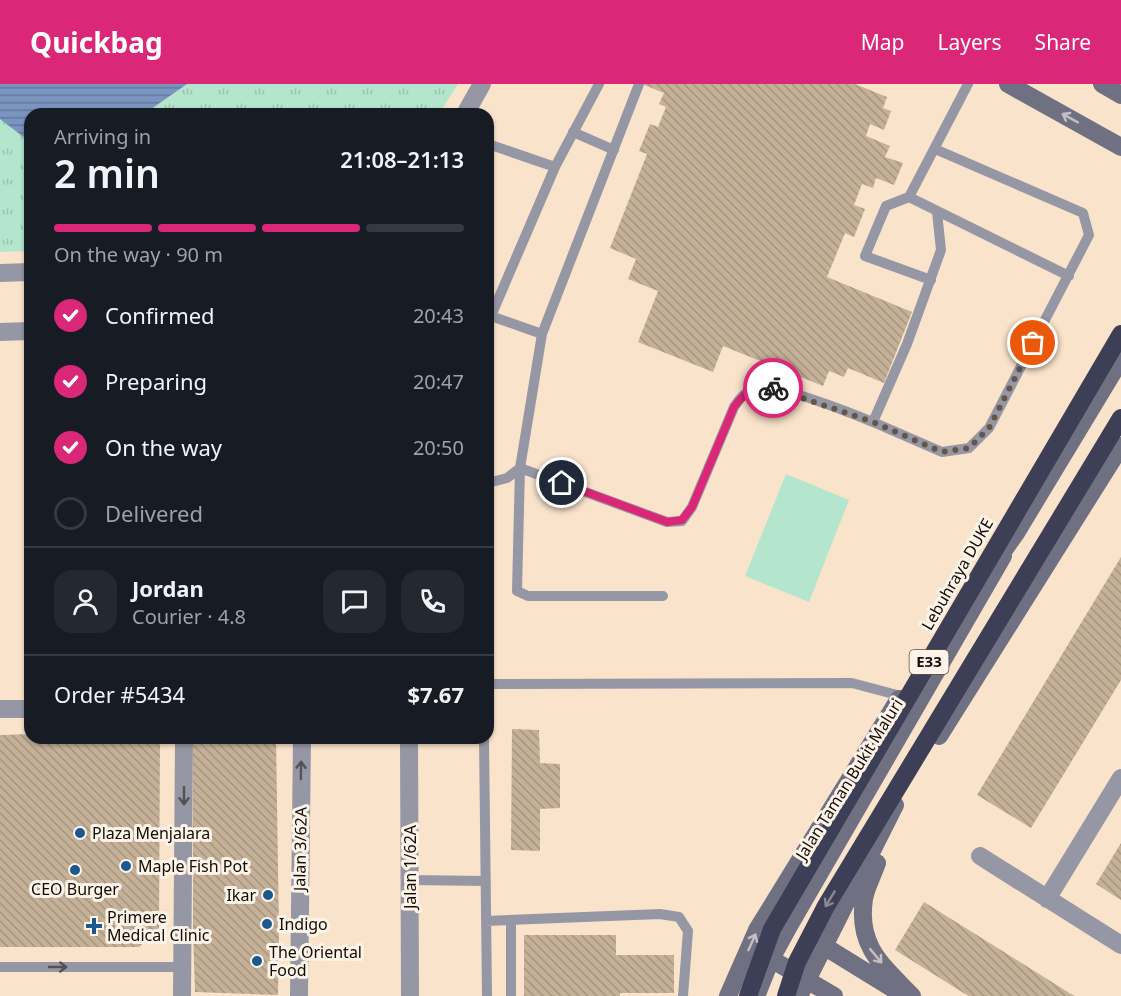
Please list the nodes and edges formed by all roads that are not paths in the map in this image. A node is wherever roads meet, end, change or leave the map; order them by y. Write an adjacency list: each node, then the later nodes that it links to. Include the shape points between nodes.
1 (482, 84): 8 (street)
2 (599, 84): 9 (lane)
3 (639, 84): 13 (lane)
4 (968, 84): 12 (lane)
5 (1008, 84): 11 (main road, one-way to 5)
6 (1102, 84): 7 (main road)
7 (1121, 95)
8 (468, 108)
9 (573, 132): 13 (lane); 14 (lane)
10 (494, 146): 14 (lane)
11 (1121, 147)
12 (935, 149): 15 (lane); 19 (lane, via 1083,213 1089,235)
13 (614, 150): 27 (lane)
14 (555, 166): 21 (lane)
15 (909, 197): 16 (lane); 20 (lane, via 886,206 865,256)
16 (937, 212): 19 (lane); 20 (lane, via 941,250)
17 (24, 272): 18 (street)
18 (0, 273)
19 (1069, 276): 30 (lane, via 989,428 969,448 942,452)
20 (931, 280): 30 (lane)
21 (494, 309)
22 (494, 317): 27 (lane)
23 (1121, 322): 31 (main road)
24 (24, 331): 25 (street)
25 (0, 332)
26 (1121, 333): 67 (highway, Lebuhraya DUKE / E33, via 772,929)
27 (542, 334): 33 (lane)
28 (1121, 359): 31 (main road, Jalan Taman Bukit Maluri)
29 (1121, 418): 69 (highway, E33, one-way to 69, via 826,906 797,962)
30 (873, 422): 33 (lane, via 769,387 756,387 734,407 692,507 682,520 674,522)
31 (1074, 434): 35 (main road, Jalan Taman Bukit Maluri)
32 (1121, 446): 46 (main road)
33 (520, 468): 34 (lane); 36 (lane, via 517,591 528,596)
34 (494, 481)
35 (1016, 533): 38 (main road, Jalan Taman Bukit Maluri); 53 (main road)
36 (663, 596)
37 (494, 684): 38 (lane, via 852,683)
38 (901, 696): 66 (main road, Jalan Taman Bukit Maluri, one-way to 38, via 757,930)
39 (0, 709): 40 (street)
40 (24, 710)
41 (184, 744): 58 (street, one-way to 58)
42 (302, 744): 61 (street, Jalan 3/62A, one-way to 42)
43 (409, 744): 48 (street, Jalan 1/62A)
44 (484, 744): 49 (lane)
45 (1121, 777): 50 (street)
46 (897, 802): 55 (main road); 73 (main road, one-way to 73, via 864,897 862,925 869,948)
47 (980, 856): 50 (street)
48 (410, 880): 49 (lane); 62 (street, Jalan 1/62A)
49 (486, 881): 51 (lane)
50 (1047, 898): 54 (street)
51 (486, 921): 52 (lane); 63 (lane)
52 (511, 921): 64 (lane); 65 (lane, via 660,914 679,917 688,931)
53 (789, 926): 55 (main road); 56 (main road)
54 (1121, 945)
55 (823, 946): 59 (main road); 72 (main road)
56 (771, 960): 59 (main road); 68 (main road)
57 (0, 967): 58 (lane, one-way to 58)
58 (183, 967): 60 (street)
59 (806, 979): 70 (main road); 71 (main road)
60 (182, 996)
61 (299, 996)
62 (410, 996)
63 (487, 996)
64 (511, 996)
65 (683, 996)
66 (728, 996)
67 (748, 996)
68 (756, 996)
69 (786, 996)
70 (799, 996)
71 (834, 996)
72 (905, 996)
73 (912, 996)

